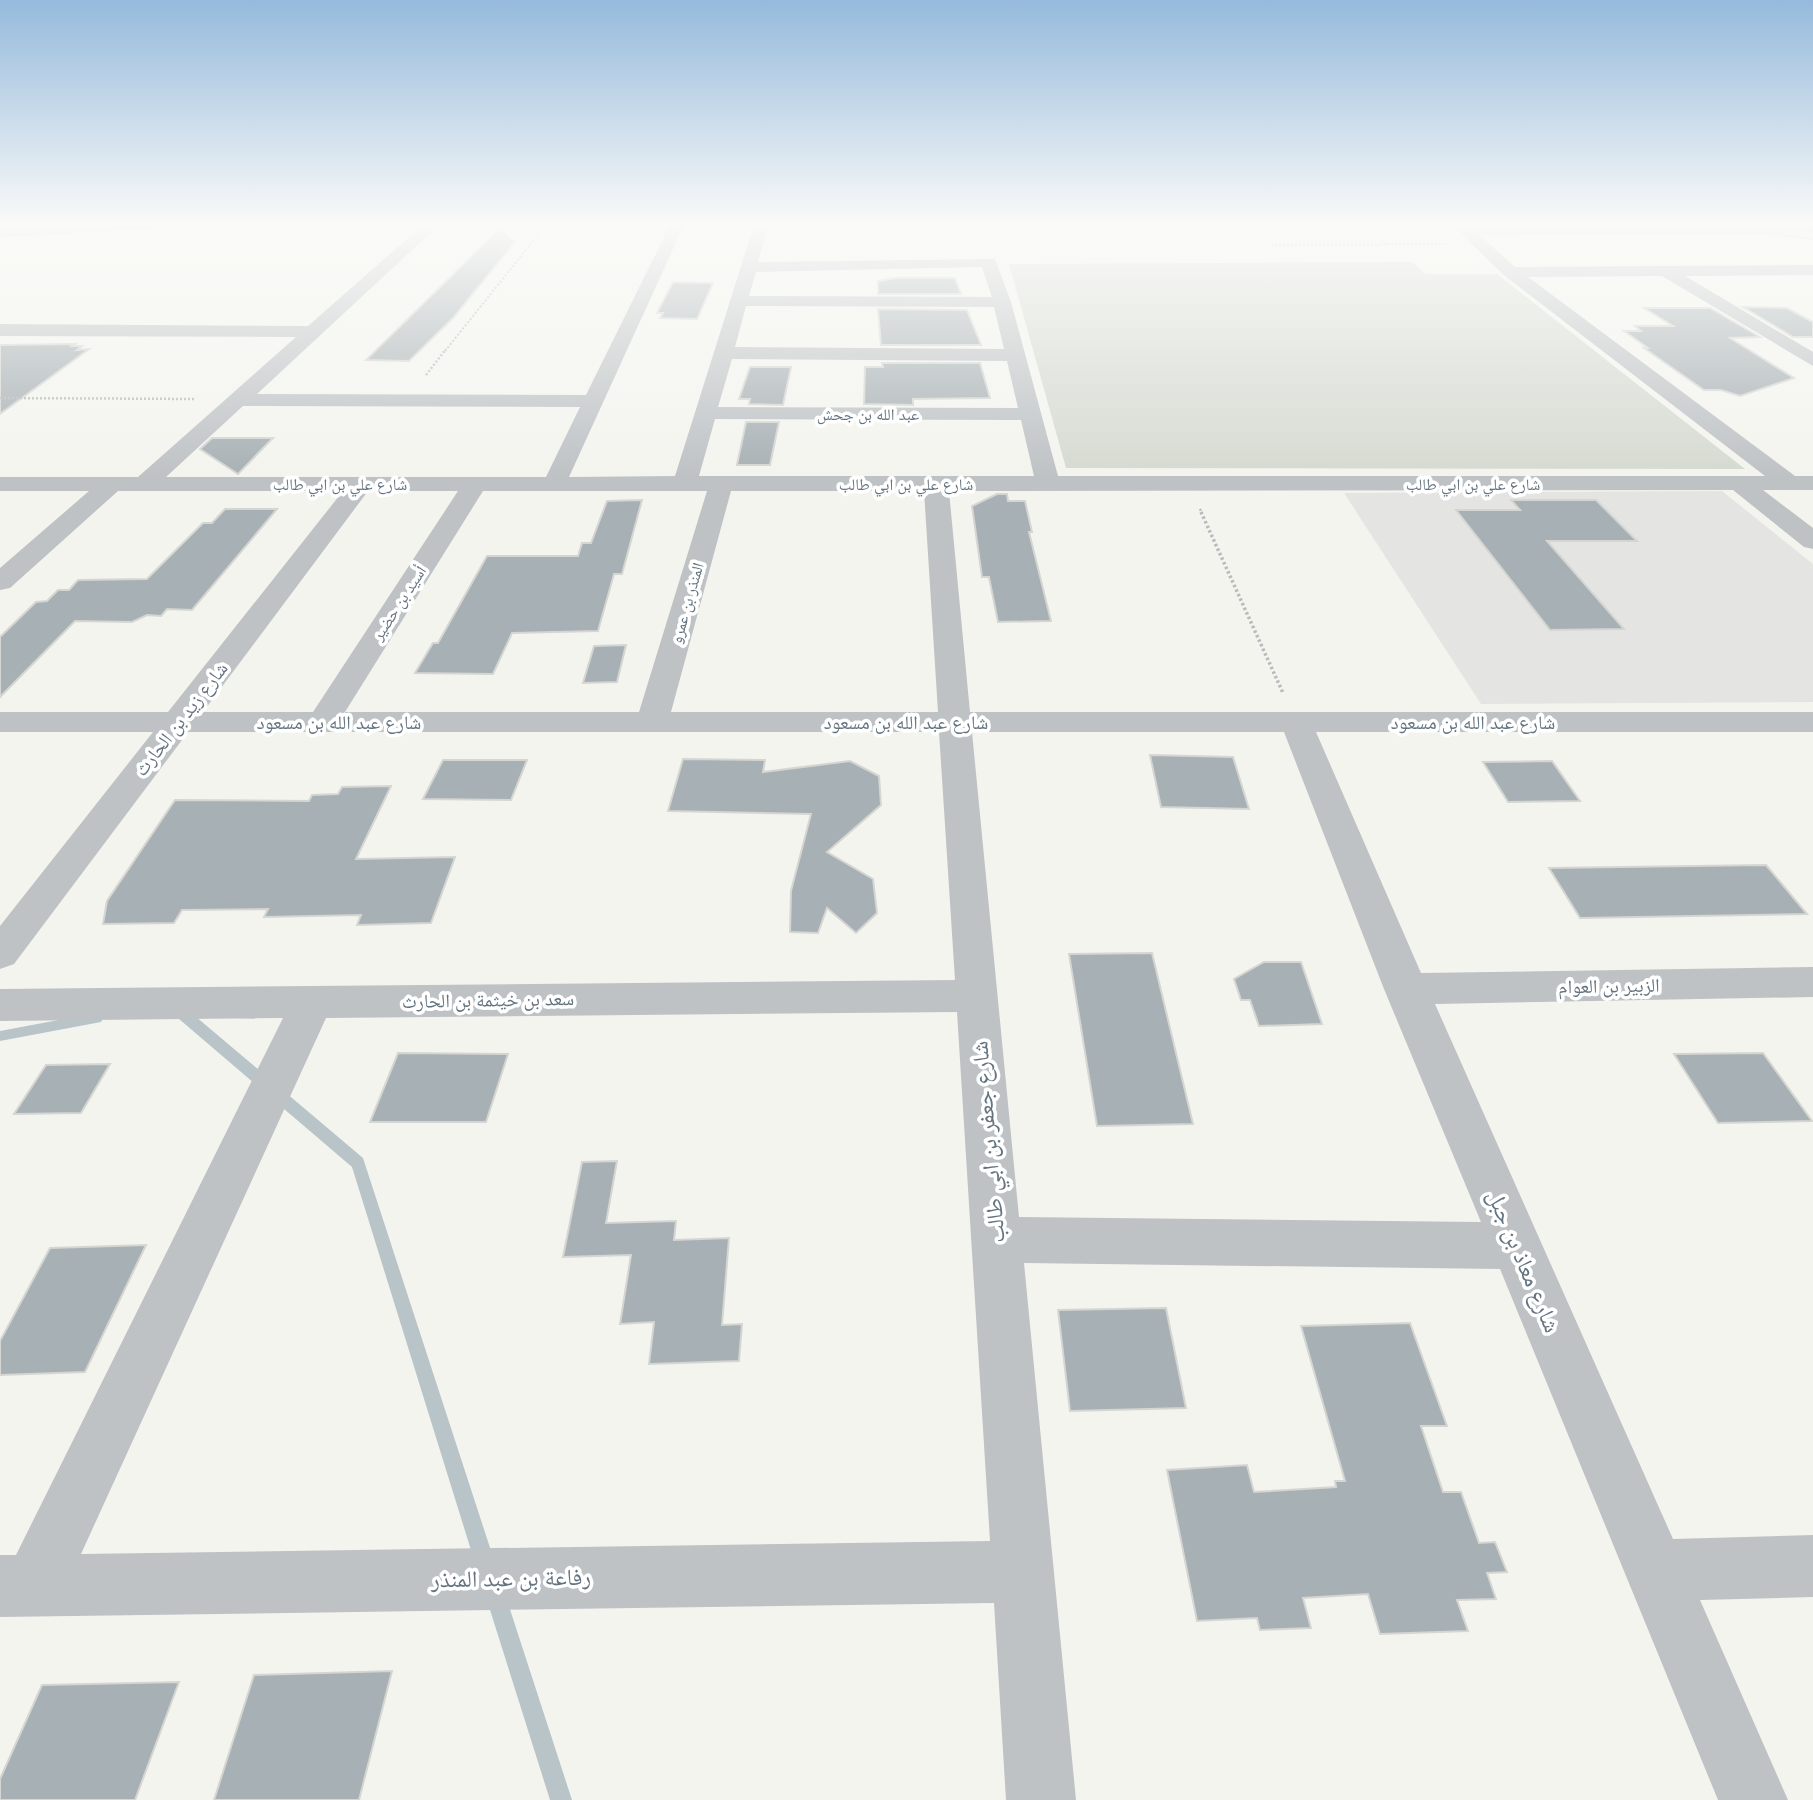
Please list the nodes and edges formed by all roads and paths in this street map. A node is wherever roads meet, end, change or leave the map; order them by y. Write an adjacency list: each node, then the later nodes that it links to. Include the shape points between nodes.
1 (339, 309): 9 (street)
2 (479, 309): 15 (path)
3 (637, 309): 16 (street)
4 (737, 309): 10 (street)
5 (1004, 309): 11 (street)
6 (1562, 309): 20 (street)
7 (1729, 309): 12 (street)
8 (0, 330): 9 (street)
9 (313, 332): 14 (street)
10 (723, 353): 11 (street); 17 (street)
11 (1015, 355): 18 (street)
12 (1813, 360)
13 (0, 398): 14 (path)
14 (237, 400): 15 (street); 23 (street)
15 (406, 400): 16 (street)
16 (593, 401): 26 (street)
17 (706, 413): 18 (street, عبد الله بن جحش); 27 (street)
18 (1030, 414): 30 (street)
19 (1739, 483): 20 (street, شارع علي بن ابي طالب); 31 (street, شارع علي بن ابي طالب); 32 (street)
20 (1801, 483)
21 (0, 484): 22 (street, شارع علي بن ابي طالب)
22 (112, 484): 23 (street, شارع علي بن ابي طالب); 33 (street)
23 (144, 484): 24 (street, شارع علي بن ابي طالب)
24 (361, 484): 25 (street, شارع علي بن ابي طالب); 35 (street, شارع زيد بن الحارث)
25 (475, 484): 26 (street, شارع علي بن ابي طالب); 36 (street, أسيد بن حضير)
26 (554, 484): 27 (street, شارع علي بن ابي طالب)
27 (685, 484): 28 (street, شارع علي بن ابي طالب)
28 (721, 484): 29 (street, شارع علي بن ابي طالب); 37 (street, المنذر بن عمرو)
29 (936, 484): 30 (street, شارع علي بن ابي طالب); 38 (street, شارع جعفر بن ابي طالب)
30 (1048, 484): 31 (street, شارع علي بن ابي طالب)
31 (1188, 484): 39 (path)
32 (1813, 541)
33 (0, 582)
34 (0, 722): 35 (street, شارع عبد الله بن مسعود)
35 (179, 722): 36 (street, شارع عبد الله بن مسعود); 41 (street, شارع زيد بن الحارث)
36 (323, 722): 37 (street, شارع عبد الله بن مسعود)
37 (652, 722): 38 (street, شارع عبد الله بن مسعود)
38 (955, 722): 39 (street, شارع عبد الله بن مسعود); 44 (street, شارع جعفر بن ابي طالب)
39 (1296, 722): 40 (street, شارع عبد الله بن مسعود); 42 (street, شارع معاذ بن جبل)
40 (1813, 722)
41 (0, 954)
42 (1405, 989): 43 (street, الزبير بن العوام); 48 (street, شارع معاذ بن جبل)
43 (1806, 992)
44 (977, 996): 45 (street, سعد بن خيثمة بن الحارث); 47 (street, شارع جعفر بن ابي طالب)
45 (312, 1002): 46 (street, سعد بن خيثمة بن الحارث); 52 (street)
46 (0, 1005)
47 (996, 1240): 48 (street); 51 (street, شارع جعفر بن ابي طالب)
48 (1519, 1246): 50 (street, شارع معاذ بن جبل)
49 (1813, 1566): 50 (street)
50 (1656, 1570): 54 (street, شارع معاذ بن جبل)
51 (1023, 1572): 52 (street, رفاعة بن عبد المنذر); 53 (street, شارع جعفر بن ابي طالب)
52 (17, 1585)
53 (1041, 1800)
54 (1753, 1800)

